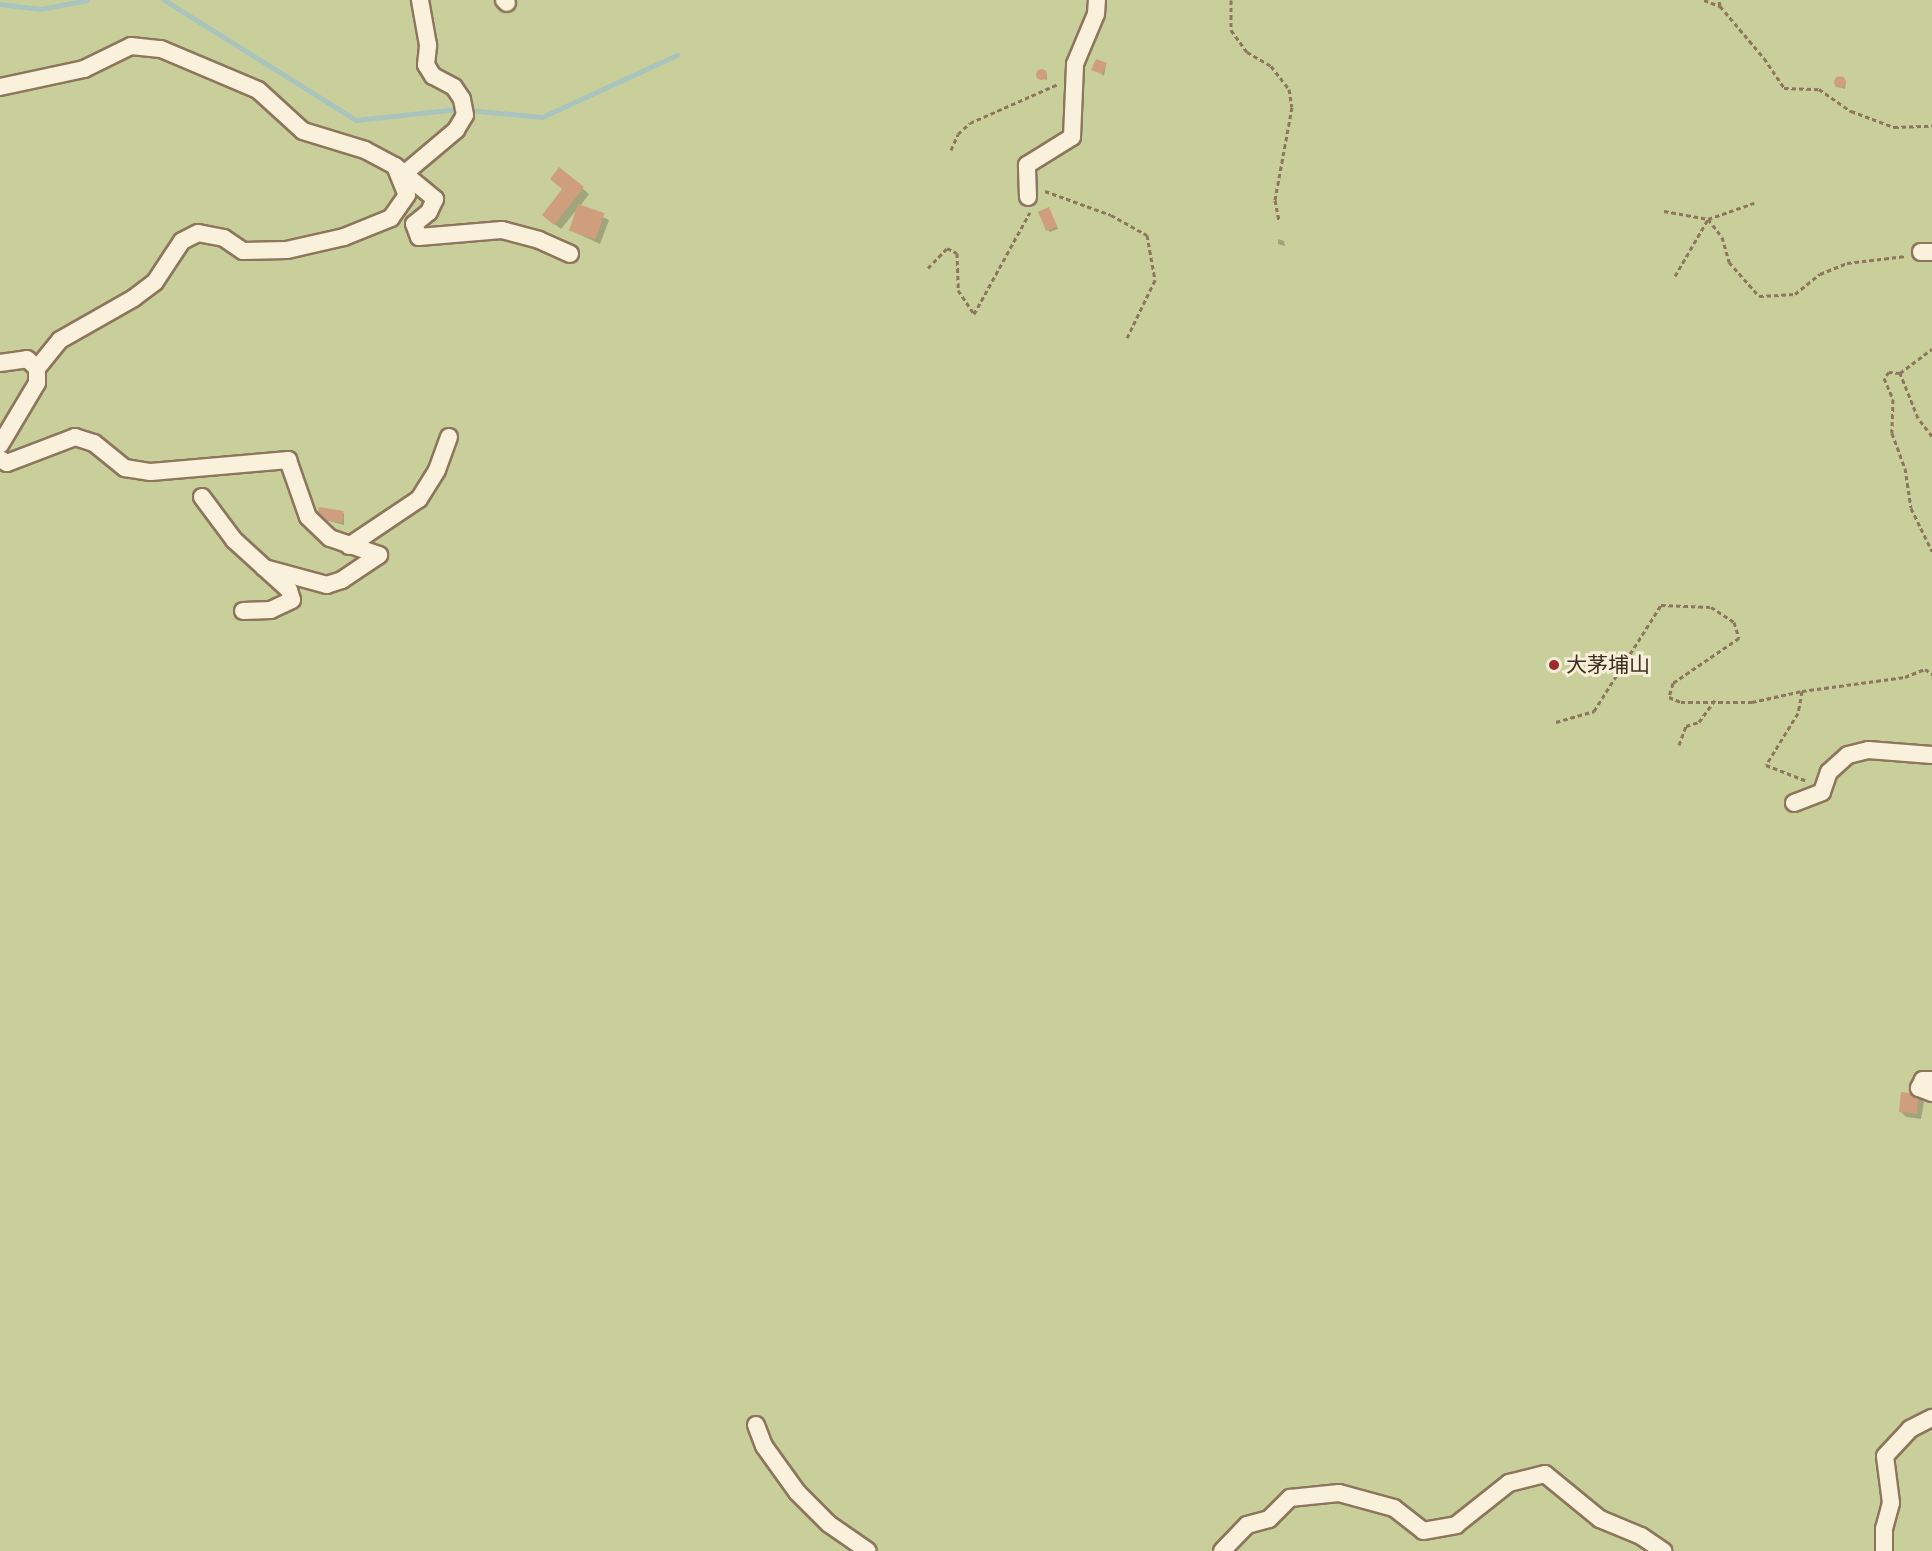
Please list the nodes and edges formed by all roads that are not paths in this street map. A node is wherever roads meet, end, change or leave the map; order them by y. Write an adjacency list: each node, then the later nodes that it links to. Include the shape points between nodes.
1 (420, 0): 4 (street, via 428,45 426,65 433,76 454,87 463,107 456,130)
2 (1097, 0): 5 (street, via 1096,14 1084,37 1075,73 1072,137 1027,165)
3 (0, 87): 4 (street, via 84,69 130,46 160,49 258,90 303,131 364,150)
4 (400, 169): 6 (street, via 435,199 429,212 414,224 419,237 502,230); 8 (street, via 407,195 391,218 344,237 287,250 243,251 224,238 198,233 182,241 155,282 60,340)
5 (1028, 193)
6 (570, 254)
7 (0, 363): 8 (street, via 27,359)
8 (37, 368): 10 (street, via 37,383)
9 (449, 437): 13 (street, via 437,471 418,499)
10 (0, 445)
11 (0, 459): 13 (street, via 7,463 75,437 94,442 126,468 151,472 288,460 308,517 330,538)
12 (202, 497): 14 (street, via 234,540)
13 (349, 546): 14 (street, via 379,555 342,580 327,585)
14 (264, 568): 15 (street, via 289,590 292,600 271,610)
15 (243, 611)
16 (1932, 755): 17 (street, via 1868,750 1848,755 1828,772 1822,792)
17 (1794, 802)
18 (1932, 1080): 19 (street, via 1923,1080 1919,1088)
19 (1932, 1093)
20 (1932, 1418): 25 (street, via 1910,1429 1886,1456 1891,1503 1884,1529)
21 (756, 1425): 22 (street, via 764,1446 797,1492 829,1524)
22 (868, 1551)
23 (1222, 1551): 24 (street, via 1247,1525 1269,1519 1290,1498 1339,1493 1394,1508 1423,1531 1456,1525 1509,1483 1545,1474 1600,1519 1641,1536)
24 (1663, 1551)
25 (1884, 1551)

